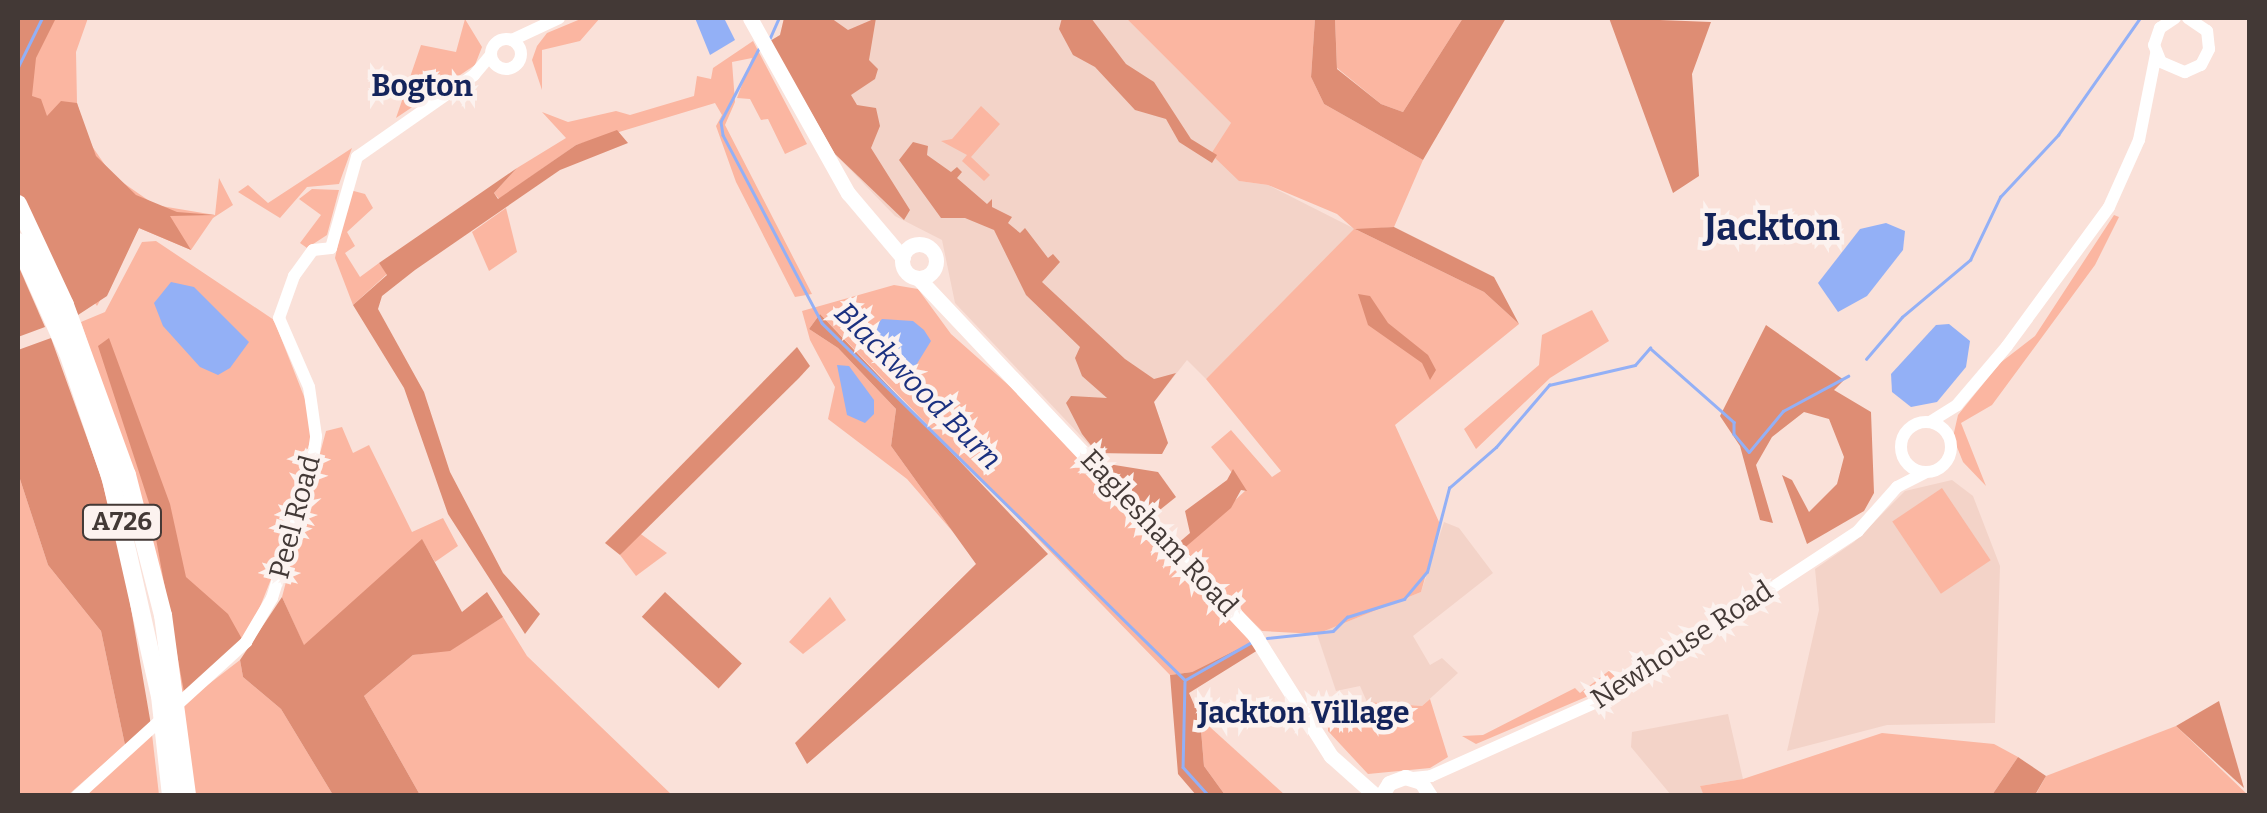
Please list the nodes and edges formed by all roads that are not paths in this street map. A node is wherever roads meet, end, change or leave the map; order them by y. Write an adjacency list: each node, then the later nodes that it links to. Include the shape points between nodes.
1 (559, 18): 6 (street)
2 (750, 18): 17 (main road, via 816,140)
3 (2175, 18): 9 (street, via 2160,28)
4 (2188, 18): 7 (street)
5 (2216, 18): 7 (street)
6 (544, 28): 8 (street); 11 (street)
7 (2208, 35): 13 (street, via 2206,58)
8 (512, 40): 10 (street, via 497,42); 11 (street)
9 (2156, 54): 13 (street, via 2168,68); 15 (street)
10 (491, 55): 12 (street); 14 (street)
11 (522, 56): 12 (street, via 515,67)
12 (503, 69): 14 (street)
13 (2185, 72): 15 (street)
14 (474, 75): 35 (street, Peel Road, via 358,157 331,248 312,250 294,276 279,318 309,387 316,436 312,473 272,598 246,642)
15 (2150, 104): 26 (street, via 2109,207 2035,312)
16 (18, 204): 24 (highway, A726)
17 (878, 232): 19 (main road); 20 (main road)
18 (18, 242): 24 (highway, A726)
19 (914, 244): 20 (main road); 21 (main road, via 932,249)
20 (903, 258): 22 (main road, via 904,269)
21 (936, 261): 22 (main road); 23 (main road)
22 (918, 278): 23 (main road, Eaglesham Road)
23 (940, 300): 34 (main road, Eaglesham Road, via 955,324 1043,408 1254,636 1332,756)
24 (58, 309): 25 (highway, A726)
25 (74, 349): 36 (highway, A726, via 160,696); 37 (highway, A726, via 145,539 174,680)
26 (1957, 405): 27 (street); 28 (street)
27 (1930, 422): 28 (street); 29 (street, via 1902,437)
28 (1948, 435): 30 (street, via 1947,462)
29 (1904, 461): 30 (street); 31 (street, Newhouse Road)
30 (1925, 473): 31 (street, Newhouse Road)
31 (1897, 487): 32 (street, Newhouse Road, via 1858,531 1636,679)
32 (1446, 770): 33 (street, Newhouse Road); 38 (street)
33 (1413, 778): 34 (main road, Eaglesham Road); 38 (main road)
34 (1382, 791)
35 (77, 796)
36 (171, 796)
37 (187, 796)
38 (1430, 796)

